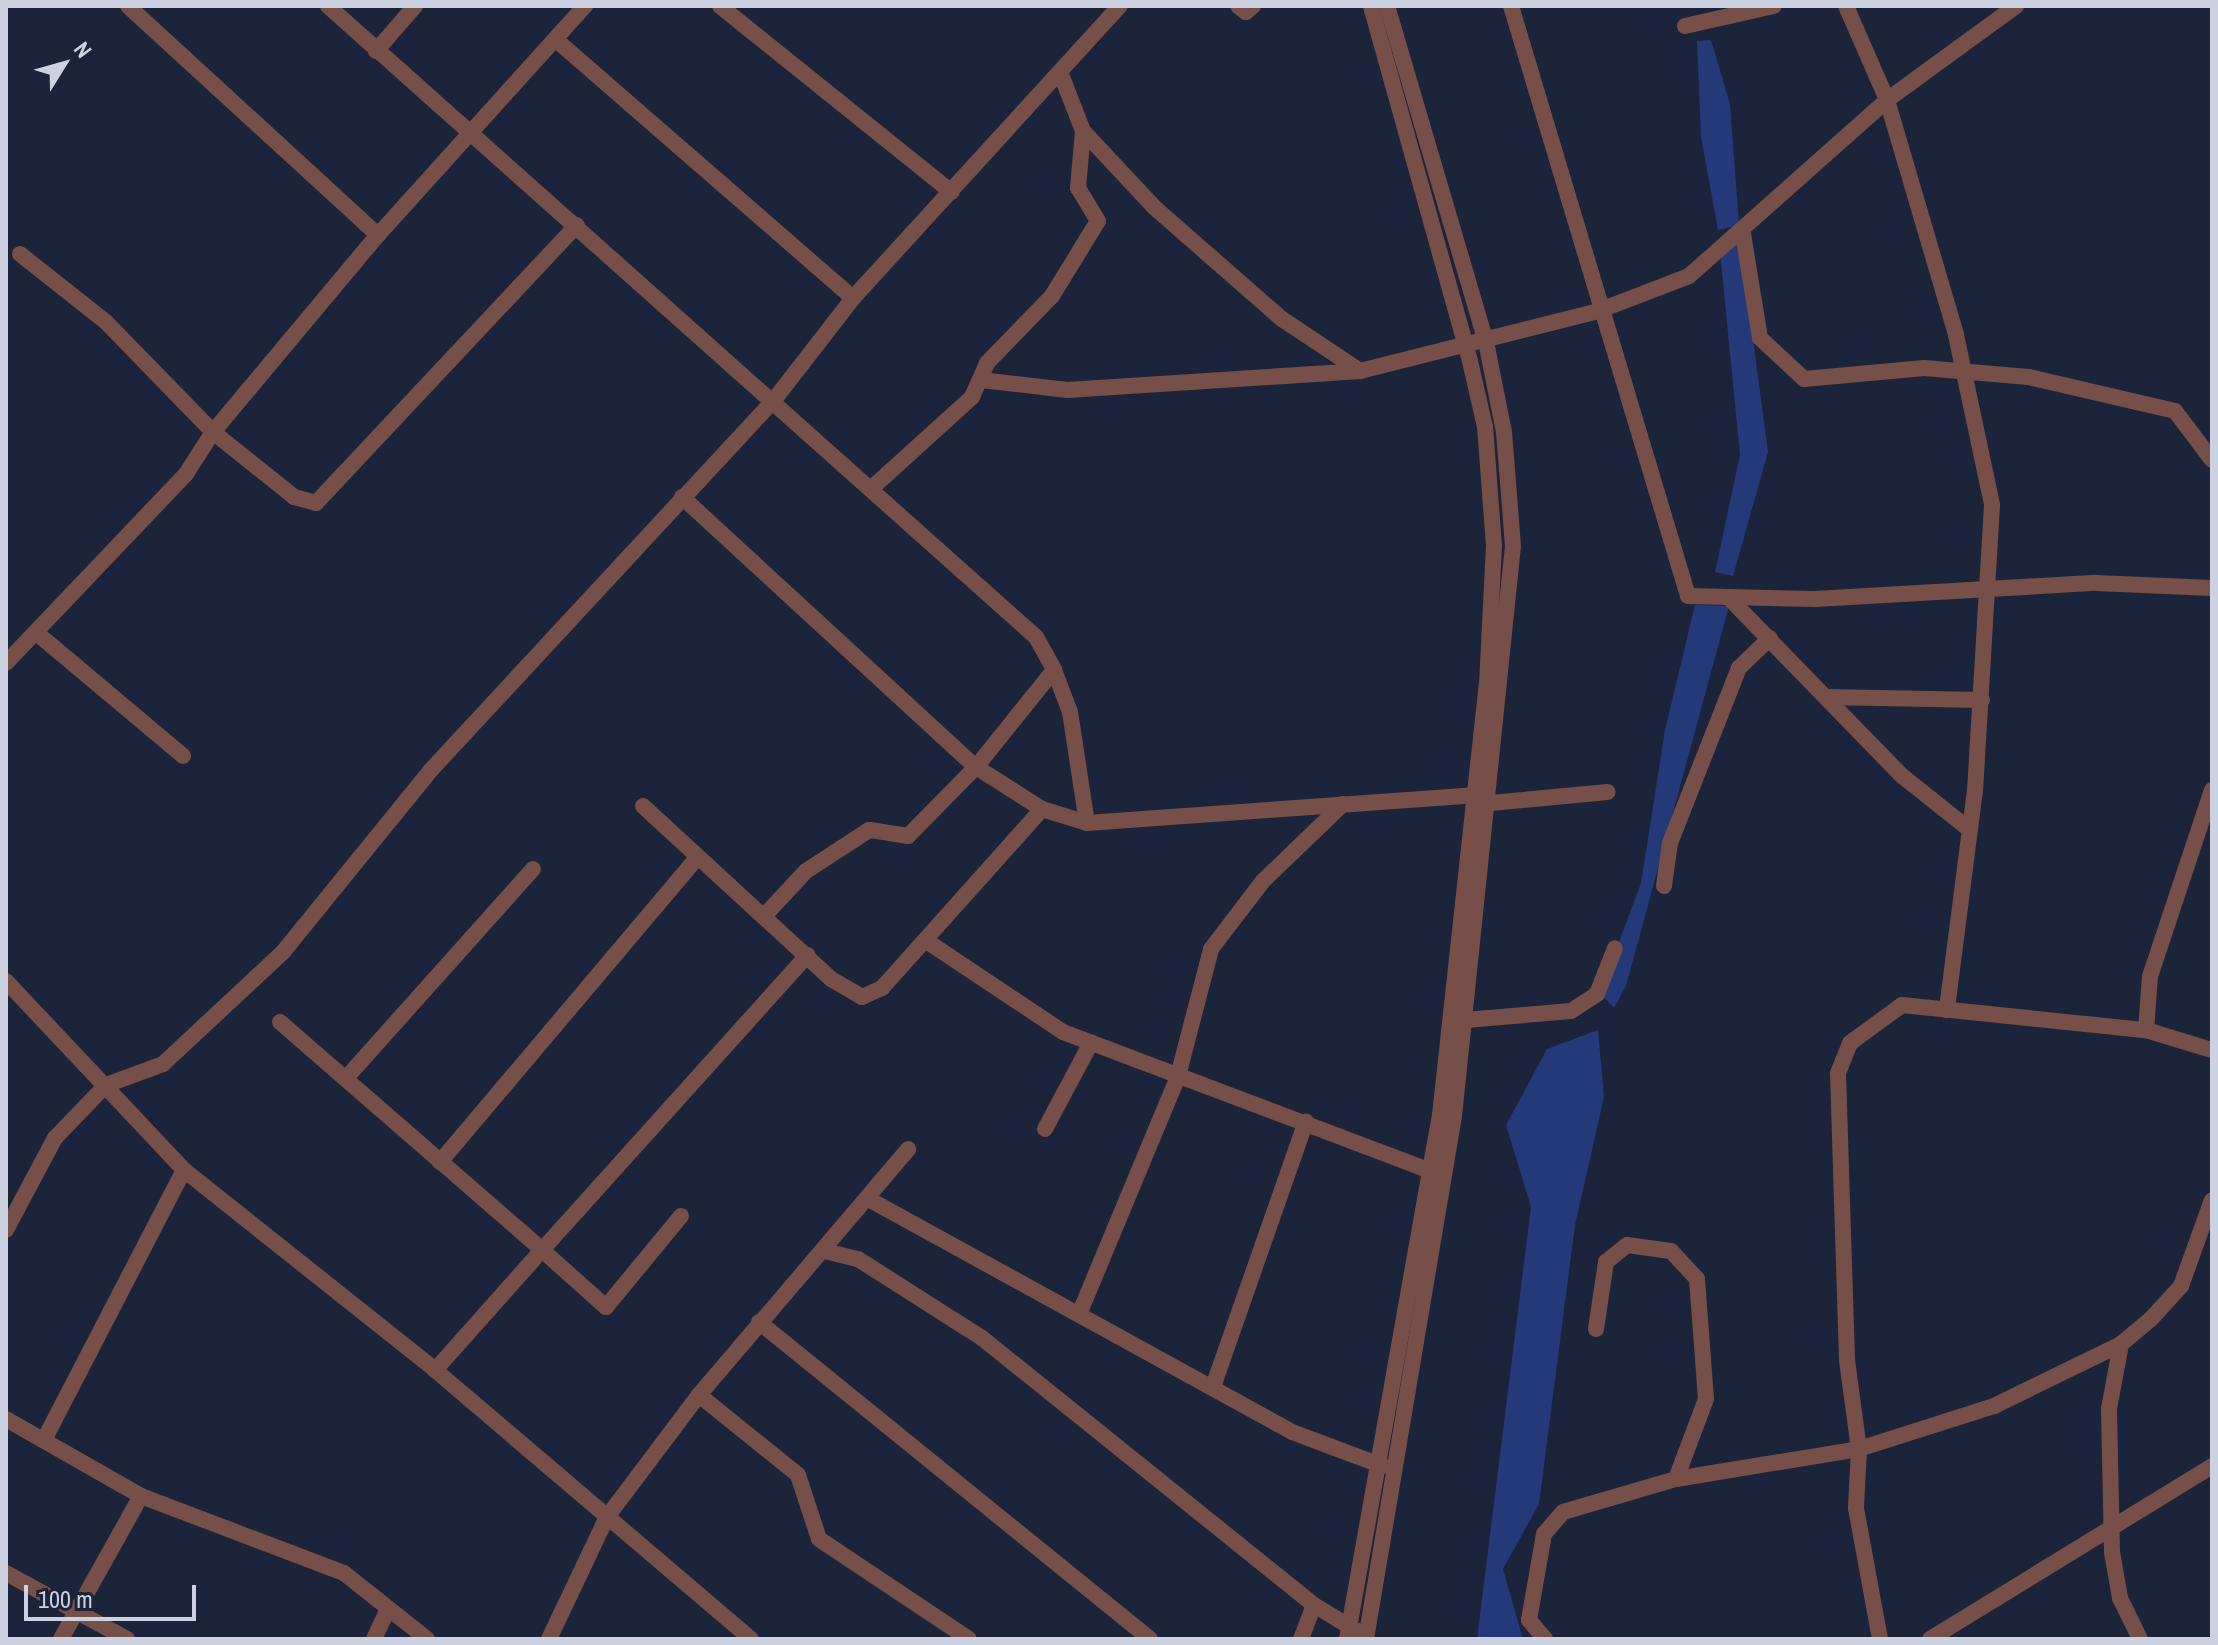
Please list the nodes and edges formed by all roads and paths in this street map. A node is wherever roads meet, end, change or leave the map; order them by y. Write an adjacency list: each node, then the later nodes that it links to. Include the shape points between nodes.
1 (128, 6): 25 (street)
2 (328, 6): 17 (street)
3 (415, 6): 17 (street)
4 (585, 6): 16 (street)
5 (720, 6): 22 (street)
6 (1238, 6): 7 (street, via 1246,12)
7 (1253, 6)
8 (1371, 6): 30 (street)
9 (1387, 6): 29 (street)
10 (1511, 6): 28 (street)
11 (1774, 6): 15 (street)
12 (1846, 6): 19 (street)
13 (2016, 6): 19 (street)
14 (1115, 9): 18 (street)
15 (1685, 26)
16 (555, 39): 21 (street); 27 (street)
17 (376, 51): 21 (street)
18 (1060, 72): 20 (street); 22 (street)
19 (1887, 100): 24 (street, via 1762,205); 31 (street)
20 (1083, 131): 32 (street, via 1238,282); 33 (street, via 1078,188 1098,221 1052,296 987,363)
21 (470, 134): 23 (street); 25 (street)
22 (951, 192): 27 (street)
23 (577, 225): 34 (street); 35 (street, via 316,503 294,497)
24 (1743, 234): 28 (street, via 1713,247 1684,278); 31 (street, via 1760,338 1804,379)
25 (378, 235): 35 (street)
26 (20, 254): 35 (street, via 106,322)
27 (853, 298): 34 (street)
28 (1598, 311): 29 (street); 41 (street, via 1688,596)
29 (1486, 342): 30 (street); 53 (street, via 1504,432 1513,546)
30 (1464, 345): 32 (street); 52 (street, via 1485,427 1494,546)
31 (1964, 369): 36 (street, via 2175,411); 40 (street, via 1992,505)
32 (1360, 371): 33 (street, via 1067,390)
33 (981, 380): 37 (street)
34 (774, 400): 37 (street); 38 (street)
35 (213, 432): 42 (street, via 186,474)
36 (2212, 460)
37 (874, 486): 45 (street, via 1036,637)
38 (682, 497): 49 (street); 75 (street, via 430,771 283,952 163,1064)
39 (2212, 588): 40 (street, via 2096,583)
40 (1992, 589): 41 (street); 47 (street)
41 (1728, 597): 43 (street)
42 (39, 635): 44 (street); 48 (street)
43 (1770, 638): 46 (street); 61 (street, via 1739,668 1670,843)
44 (6, 663)
45 (1054, 670): 49 (street); 57 (street, via 1070,712)
46 (1826, 697): 47 (street); 58 (street, via 1901,775)
47 (1982, 700): 58 (street)
48 (183, 756)
49 (976, 767): 56 (street); 62 (street, via 908,836 869,830 806,871)
50 (2212, 790): 70 (street, via 2199,849 2150,976)
51 (1607, 792): 53 (street)
52 (1474, 795): 54 (street); 81 (street)
53 (1491, 803): 68 (street)
54 (1343, 804): 57 (street); 73 (street, via 1263,881 1211,949)
55 (643, 806): 59 (street)
56 (1042, 809): 57 (street); 63 (street)
57 (1087, 823)
58 (1969, 829): 67 (street)
59 (698, 857): 62 (street); 79 (street)
60 (533, 869): 74 (street)
61 (1664, 886)
62 (766, 914): 65 (street)
63 (925, 940): 65 (street, via 868,997 846,991); 71 (street, via 1000,997)
64 (1615, 948): 68 (street, via 1597,994 1571,1011)
65 (808, 955): 86 (street)
66 (6, 981): 75 (street)
67 (1947, 1010): 70 (street); 97 (street, via 1902,1005 1850,1043 1838,1073 1847,1360)
68 (1466, 1020): 109 (street, via 1429,1284)
69 (280, 1022): 74 (street)
70 (2146, 1030): 72 (street)
71 (1091, 1043): 73 (street); 77 (street)
72 (2212, 1050)
73 (1178, 1076): 76 (street); 88 (street)
74 (347, 1077): 79 (street)
75 (106, 1085): 80 (street); 85 (street, via 55,1138)
76 (1306, 1122): 81 (street); 93 (street)
77 (1045, 1129)
78 (908, 1149): 83 (street)
79 (440, 1162): 86 (street)
80 (184, 1170): 92 (street); 96 (street)
81 (1431, 1171): 98 (street)
82 (2212, 1200): 91 (street, via 2181,1286)
83 (872, 1201): 87 (street); 88 (street)
84 (681, 1216): 86 (street, via 606,1307)
85 (6, 1230)
86 (542, 1250): 92 (street)
87 (825, 1251): 89 (street); 105 (street, via 858,1259 982,1338)
88 (1080, 1312): 93 (street)
89 (759, 1322): 94 (street); 117 (street)
90 (1596, 1329): 100 (street, via 1606,1262 1627,1245 1671,1251 1697,1279 1706,1399)
91 (2121, 1344): 97 (street, via 1994,1406); 103 (street, via 2109,1409)
92 (435, 1370): 102 (street)
93 (1214, 1384): 98 (street, via 1292,1432)
94 (699, 1395): 102 (street); 116 (street, via 798,1475 819,1539)
95 (6, 1419): 96 (street)
96 (44, 1440): 101 (street)
97 (1859, 1449): 100 (street); 120 (street, via 1856,1508)
98 (1383, 1466): 108 (street)
99 (2212, 1466): 103 (street)
100 (1676, 1479): 119 (street, via 1563,1512 1544,1534 1529,1620)
101 (141, 1496): 106 (street, via 344,1573); 107 (street)
102 (607, 1517): 114 (street); 115 (street)
103 (2117, 1522): 121 (street); 122 (street, via 2112,1552 2120,1598)
104 (6, 1573): 107 (street)
105 (1314, 1605): 108 (street); 118 (street)
106 (388, 1609): 112 (street); 113 (street)
107 (77, 1610): 110 (street); 111 (street)
108 (1348, 1634): 109 (street)
109 (1366, 1636)
110 (61, 1639)
111 (127, 1639)
112 (374, 1639)
113 (427, 1639)
114 (549, 1639)
115 (751, 1639)
116 (969, 1639)
117 (1150, 1639)
118 (1301, 1639)
119 (1545, 1639)
120 (1880, 1639)
121 (1930, 1639)
122 (2140, 1639)

